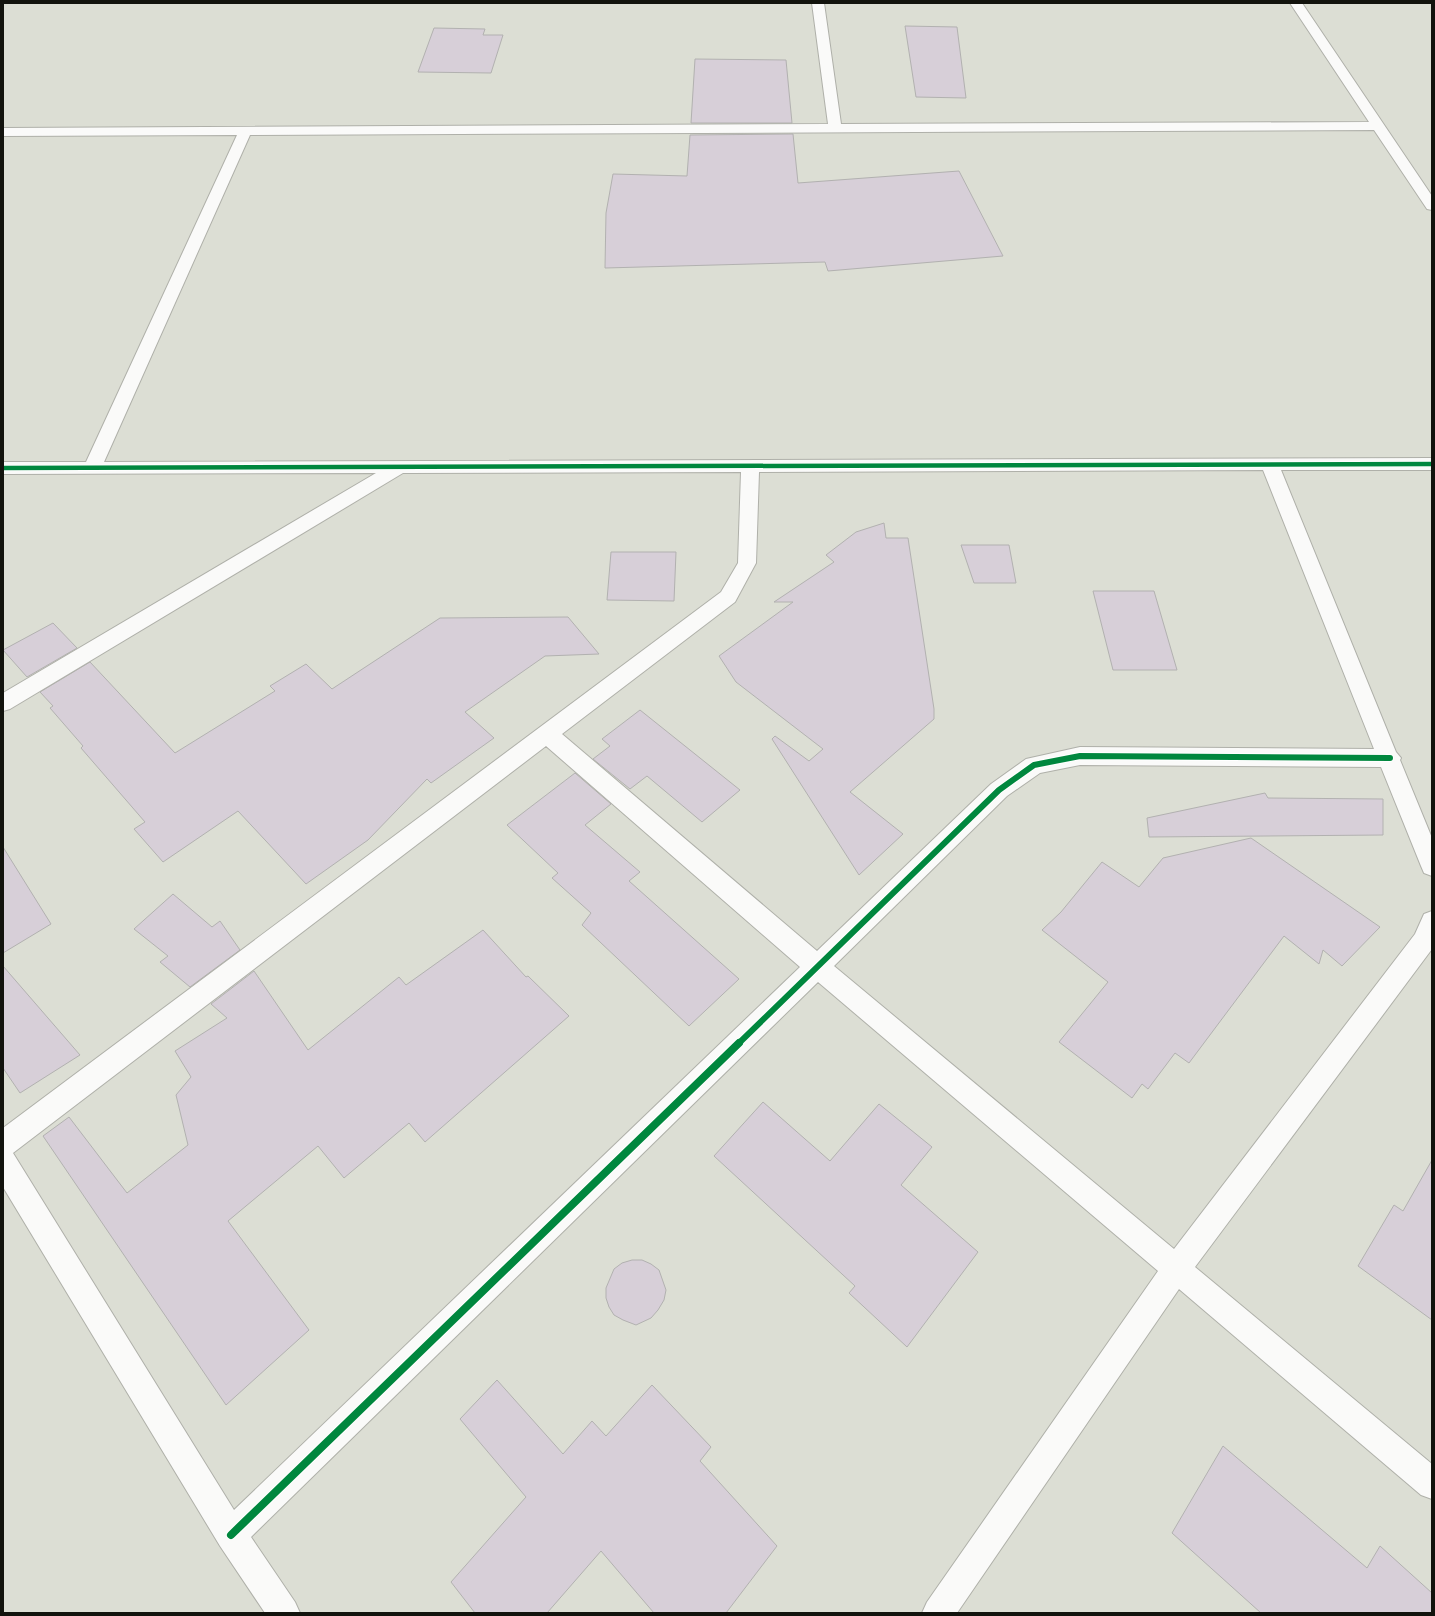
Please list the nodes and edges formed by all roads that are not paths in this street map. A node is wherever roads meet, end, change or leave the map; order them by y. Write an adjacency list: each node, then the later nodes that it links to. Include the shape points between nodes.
1 (818, 3): 4 (street)
2 (1296, 3): 3 (street)
3 (1379, 126): 4 (street); 7 (street)
4 (835, 128): 5 (street)
5 (244, 131): 6 (street); 13 (street)
6 (3, 132)
7 (1432, 206)
8 (1432, 464): 9 (street)
9 (1270, 465): 10 (street); 16 (street)
10 (750, 466): 11 (street); 15 (street, via 747,563 728,597)
11 (399, 467): 13 (street); 14 (street)
12 (3, 468): 13 (street)
13 (92, 468)
14 (3, 702)
15 (547, 734): 19 (street); 20 (street)
16 (1390, 758): 17 (street); 19 (street, via 1080,756 1034,765 999,790)
17 (1432, 866)
18 (1432, 920): 22 (street, via 1425,940)
19 (818, 966): 22 (street); 24 (street)
20 (3, 1144)
21 (3, 1162): 24 (street)
22 (1176, 1269): 23 (street); 26 (street)
23 (1432, 1484)
24 (231, 1535): 25 (street)
25 (284, 1613)
26 (938, 1613)

